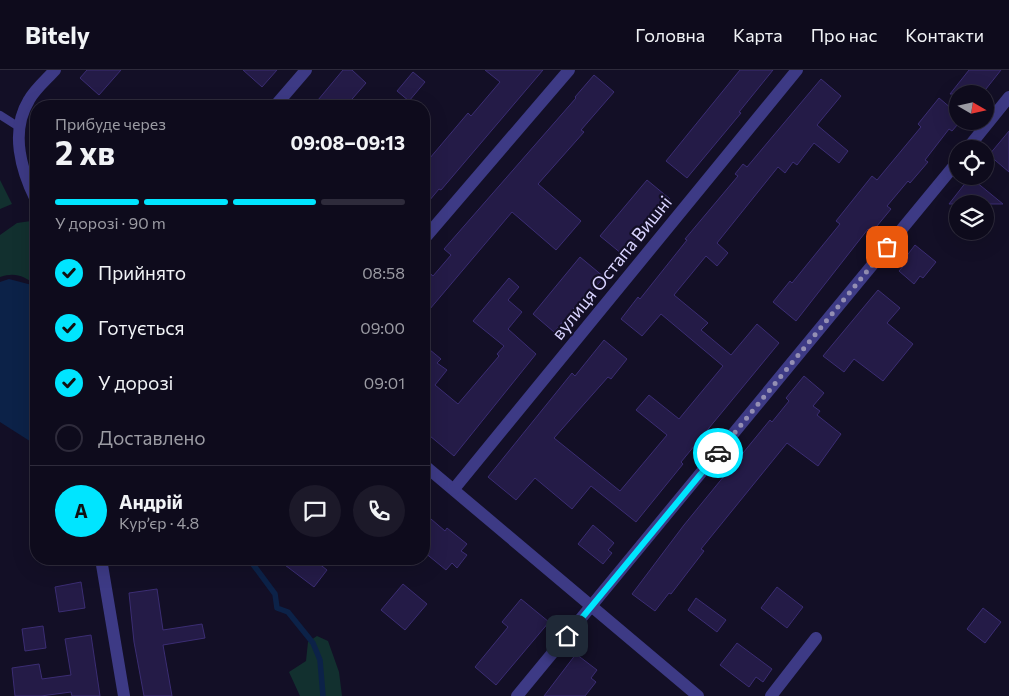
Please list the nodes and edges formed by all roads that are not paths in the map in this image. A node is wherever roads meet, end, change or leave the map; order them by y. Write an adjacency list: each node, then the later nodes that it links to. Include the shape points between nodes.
1 (55, 70): 8 (street, via 29,100)
2 (306, 70): 6 (street)
3 (568, 70): 12 (street)
4 (797, 70): 14 (street, вулиця Остапа Вишні)
5 (1009, 97): 9 (street)
6 (280, 100)
7 (0, 115): 8 (lane)
8 (19, 127): 11 (street, via 25,178)
9 (974, 140)
10 (949, 172): 16 (street)
11 (30, 188)
12 (430, 232)
13 (430, 470): 14 (street)
14 (454, 489): 16 (street)
15 (103, 565): 18 (street)
16 (592, 606): 19 (street); 20 (street)
17 (816, 638): 21 (street)
18 (124, 696)
19 (517, 696)
20 (698, 696)
21 (772, 696)

